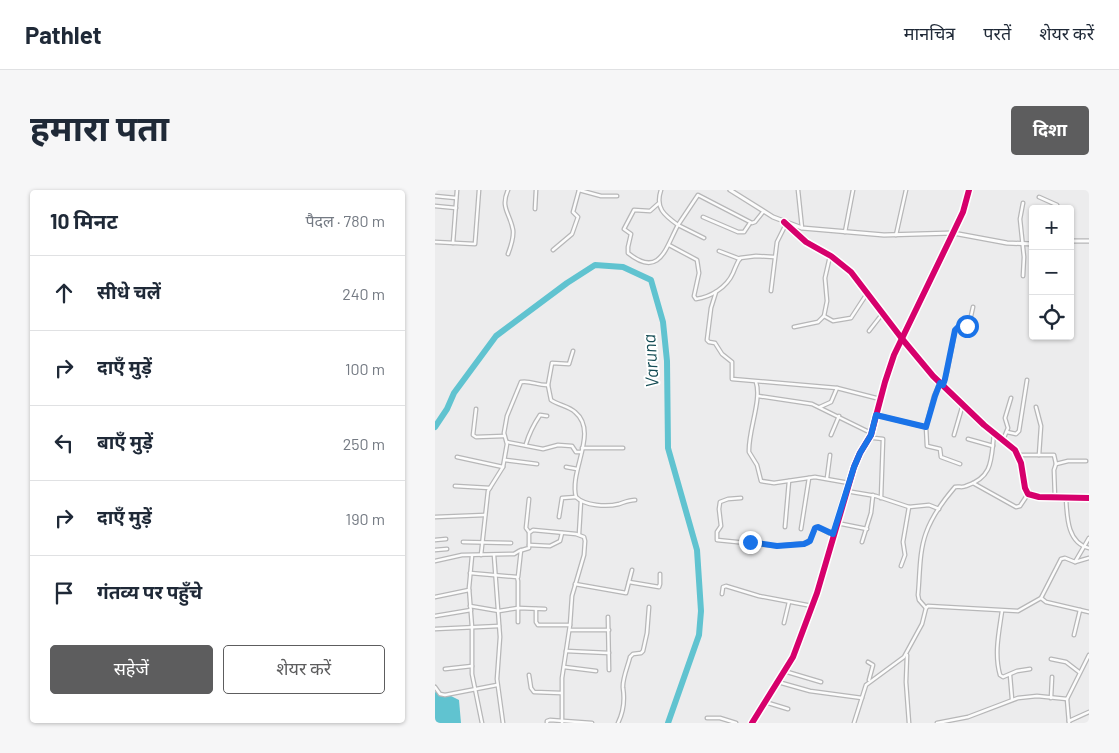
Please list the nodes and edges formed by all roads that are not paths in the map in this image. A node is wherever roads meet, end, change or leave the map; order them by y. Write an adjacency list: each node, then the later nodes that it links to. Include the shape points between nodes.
1 (457, 190): 15 (street)
2 (479, 190): 35 (street, via 475,244)
3 (508, 190): 41 (street, via 505,206 513,235)
4 (536, 190): 21 (street)
5 (578, 190): 13 (street); 39 (street, via 573,212 578,217 574,230)
6 (661, 190): 16 (street)
7 (730, 190): 22 (street)
8 (798, 190): 27 (street)
9 (853, 190): 28 (street)
10 (906, 190): 30 (street)
11 (969, 190): 29 (street)
12 (435, 196): 15 (street)
13 (617, 196)
14 (1039, 197): 18 (street)
15 (456, 198): 20 (street)
16 (659, 202): 26 (street, via 666,215); 38 (street, via 650,211 634,210 624,229 631,234 628,251 636,258 651,263 662,257)
17 (1023, 203): 36 (street, via 1020,212)
18 (1057, 205)
19 (435, 206): 20 (street)
20 (455, 208): 35 (street)
21 (535, 208)
22 (763, 212): 24 (street, via 754,223); 25 (street)
23 (703, 217): 24 (street, via 738,232 744,232)
24 (750, 223): 26 (street, via 699,195)
25 (785, 223): 27 (street); 42 (street, via 806,242); 43 (street)
26 (678, 225): 31 (street); 38 (street)
27 (802, 228): 28 (street)
28 (845, 232): 30 (street)
29 (953, 233): 30 (street); 36 (street); 54 (street)
30 (896, 235)
31 (705, 238)
32 (1074, 241): 33 (street)
33 (1089, 241)
34 (435, 242): 35 (street)
35 (453, 243)
36 (1022, 244): 37 (street); 45 (street)
37 (1029, 244)
38 (669, 245): 47 (street, via 697,260 699,273 695,298)
39 (553, 250)
40 (719, 250): 44 (street)
41 (508, 254)
42 (831, 256): 48 (street); 51 (street, via 825,278 827,302)
43 (774, 257): 44 (street); 46 (street)
44 (740, 259): 47 (street, via 729,279)
45 (1023, 276)
46 (771, 291)
47 (716, 292): 57 (street, via 707,341 715,343 731,362 732,379)
48 (868, 292): 50 (street); 51 (street, via 851,318 833,321)
49 (973, 307): 58 (street, via 969,325 955,330 947,372)
50 (883, 313): 53 (street); 54 (street)
51 (823, 316): 52 (street, via 818,322)
52 (794, 327)
53 (869, 331)
54 (903, 340): 58 (street); 63 (street)
55 (573, 351): 59 (street, via 569,364 552,363)
56 (1027, 380): 72 (street, via 1019,431 1016,434)
57 (755, 381): 60 (street); 61 (street)
58 (941, 384): 64 (street); 71 (street)
59 (548, 385): 77 (street, via 521,382 507,416); 83 (street, via 551,400 574,411 584,423)
60 (837, 388): 63 (street); 65 (street, via 831,402)
61 (758, 396): 65 (street); 100 (street, via 749,452 761,481)
62 (1011, 398): 72 (street, via 1006,415)
63 (880, 399): 68 (street)
64 (963, 404): 74 (street); 76 (street)
65 (820, 407): 70 (street)
66 (1036, 407): 88 (street, via 1041,426)
67 (476, 409): 77 (street, via 473,436)
68 (876, 415): 71 (street); 73 (street)
69 (547, 416): 81 (street, via 539,415)
70 (839, 416): 73 (street); 75 (street)
71 (926, 427): 93 (street, via 927,446 939,449 941,457)
72 (1007, 432): 79 (street)
73 (871, 434): 102 (street); 110 (street, via 874,438 883,439)
74 (994, 434): 79 (street); 82 (street)
75 (831, 435)
76 (954, 435)
77 (504, 436): 80 (street)
78 (968, 439): 82 (street)
79 (1003, 440): 87 (street)
80 (507, 442): 81 (street); 90 (street)
81 (526, 444): 85 (street, via 547,449 558,445 572,446 576,452)
82 (993, 446): 101 (street, via 989,470)
83 (582, 448): 84 (street); 85 (street)
84 (623, 448)
85 (581, 452): 97 (street)
86 (830, 454): 99 (street)
87 (1018, 455): 88 (street); 106 (street)
88 (1039, 455): 94 (street, via 1054,456)
89 (457, 457): 95 (street)
90 (505, 460): 92 (street); 95 (street)
91 (1086, 461): 94 (street)
92 (537, 464)
93 (960, 464)
94 (1056, 464): 111 (street)
95 (503, 467): 104 (street)
96 (566, 467): 97 (street)
97 (577, 469): 108 (street)
98 (809, 478): 99 (street); 100 (street); 124 (street)
99 (827, 478): 102 (street)
100 (789, 481): 123 (street)
101 (973, 482): 106 (street, via 1016,507); 118 (street, via 965,487 955,487)
102 (849, 483): 105 (street)
103 (455, 486): 104 (street)
104 (490, 488): 119 (street)
105 (846, 491): 107 (street); 122 (street)
106 (1028, 494): 111 (street)
107 (873, 495): 110 (street); 125 (street)
108 (576, 497): 116 (street); 121 (street, via 561,498)
109 (741, 498): 129 (street, via 720,502 721,526 717,540 777,546 808,543 816,527)
110 (881, 498): 117 (street)
111 (1055, 498): 112 (street)
112 (1066, 498): 113 (street); 138 (street, via 1070,530)
113 (1089, 498)
114 (529, 499): 126 (street, via 526,528)
115 (635, 500): 116 (street, via 603,505)
116 (581, 501): 128 (street)
117 (909, 507): 118 (street); 149 (street)
118 (939, 509): 166 (street, via 926,532 923,547 918,598)
119 (485, 515): 120 (street); 134 (street)
120 (435, 517)
121 (559, 517)
122 (837, 523): 125 (street); 129 (street)
123 (785, 527)
124 (801, 529)
125 (867, 529): 135 (street)
126 (529, 532): 127 (street); 137 (street)
127 (562, 533): 128 (street); 137 (street, via 560,541 553,545)
128 (579, 534): 156 (street, via 585,546)
129 (833, 534): 163 (street)
130 (1089, 538): 138 (street)
131 (435, 540): 132 (street)
132 (445, 540)
133 (463, 542): 134 (street)
134 (483, 542): 136 (street); 144 (street)
135 (863, 542)
136 (511, 543)
137 (529, 545): 142 (street, via 528,549)
138 (1084, 547): 139 (street); 148 (street)
139 (1089, 548)
140 (447, 549): 141 (street)
141 (435, 550)
142 (521, 550): 145 (street, via 514,554); 154 (street)
143 (472, 555): 144 (street); 147 (street); 151 (street)
144 (481, 555): 145 (street)
145 (493, 555): 153 (street)
146 (1089, 558): 148 (street)
147 (435, 561)
148 (1075, 562): 160 (street, via 1061,559)
149 (901, 566)
150 (632, 570): 155 (street)
151 (470, 573): 153 (street); 157 (street)
152 (660, 574): 155 (street, via 659,587)
153 (495, 575): 154 (street); 171 (street)
154 (518, 579): 165 (street)
155 (629, 582): 156 (street, via 624,594)
156 (575, 584): 178 (street)
157 (469, 590): 159 (street); 162 (street)
158 (722, 594): 161 (street, via 723,586 726,586)
159 (435, 597)
160 (1041, 598): 170 (street, via 1045,602); 172 (street, via 1018,611)
161 (789, 602): 163 (street); 177 (street)
162 (470, 606): 169 (street); 171 (street)
163 (812, 606): 197 (street, via 793,657)
164 (649, 607): 223 (street, via 643,651 630,657 623,686 624,705)
165 (518, 608): 167 (street); 171 (street); 176 (street)
166 (926, 608): 172 (street); 186 (street, via 922,624)
167 (536, 609): 168 (street); 178 (street, via 538,625)
168 (545, 609)
169 (471, 610): 174 (street); 180 (street)
170 (1080, 610): 173 (street); 184 (street)
171 (499, 611): 179 (street)
172 (1002, 611): 200 (street, via 997,664 1000,675)
173 (1089, 612)
174 (435, 616)
175 (608, 617): 183 (street)
176 (518, 622)
177 (784, 624)
178 (571, 625): 182 (street)
179 (499, 626): 180 (street); 205 (street)
180 (472, 627): 181 (street); 191 (street)
181 (435, 629)
182 (570, 630): 183 (street); 185 (street)
183 (609, 630): 187 (street)
184 (1074, 635)
185 (566, 651): 187 (street); 192 (street)
186 (907, 652): 204 (street, via 896,664); 227 (street, via 905,682)
187 (609, 653): 195 (street)
188 (1089, 656): 198 (street)
189 (1051, 659): 198 (street, via 1066,662)
190 (868, 662): 204 (street, via 873,665)
191 (472, 666): 193 (street); 207 (street)
192 (564, 667): 196 (street); 208 (street)
193 (445, 669)
194 (1029, 669): 200 (street)
195 (609, 670)
196 (596, 671)
197 (784, 671): 202 (street); 203 (street)
198 (1079, 672): 212 (street)
199 (529, 675): 208 (street, via 534,692)
200 (1010, 675): 211 (street)
201 (1052, 677): 210 (street)
202 (778, 682): 209 (street, via 810,691); 213 (street)
203 (821, 682)
204 (868, 682): 209 (street)
205 (497, 685): 207 (street); 220 (street)
206 (435, 687): 207 (street, via 445,695)
207 (474, 689): 219 (street)
208 (561, 693): 217 (street)
209 (862, 698): 226 (street)
210 (1051, 698): 211 (street); 212 (street)
211 (1012, 699): 228 (street, via 968,717)
212 (1067, 699): 218 (street)
213 (765, 702): 214 (street); 225 (street)
214 (788, 709)
215 (1089, 712): 218 (street)
216 (707, 718): 224 (street)
217 (562, 722): 221 (street, via 548,720); 222 (street)
218 (1069, 722)
219 (481, 723)
220 (503, 723)
221 (547, 723)
222 (592, 723)
223 (617, 723)
224 (736, 723)
225 (752, 723)
226 (854, 723)
227 (909, 723)
228 (937, 723)

